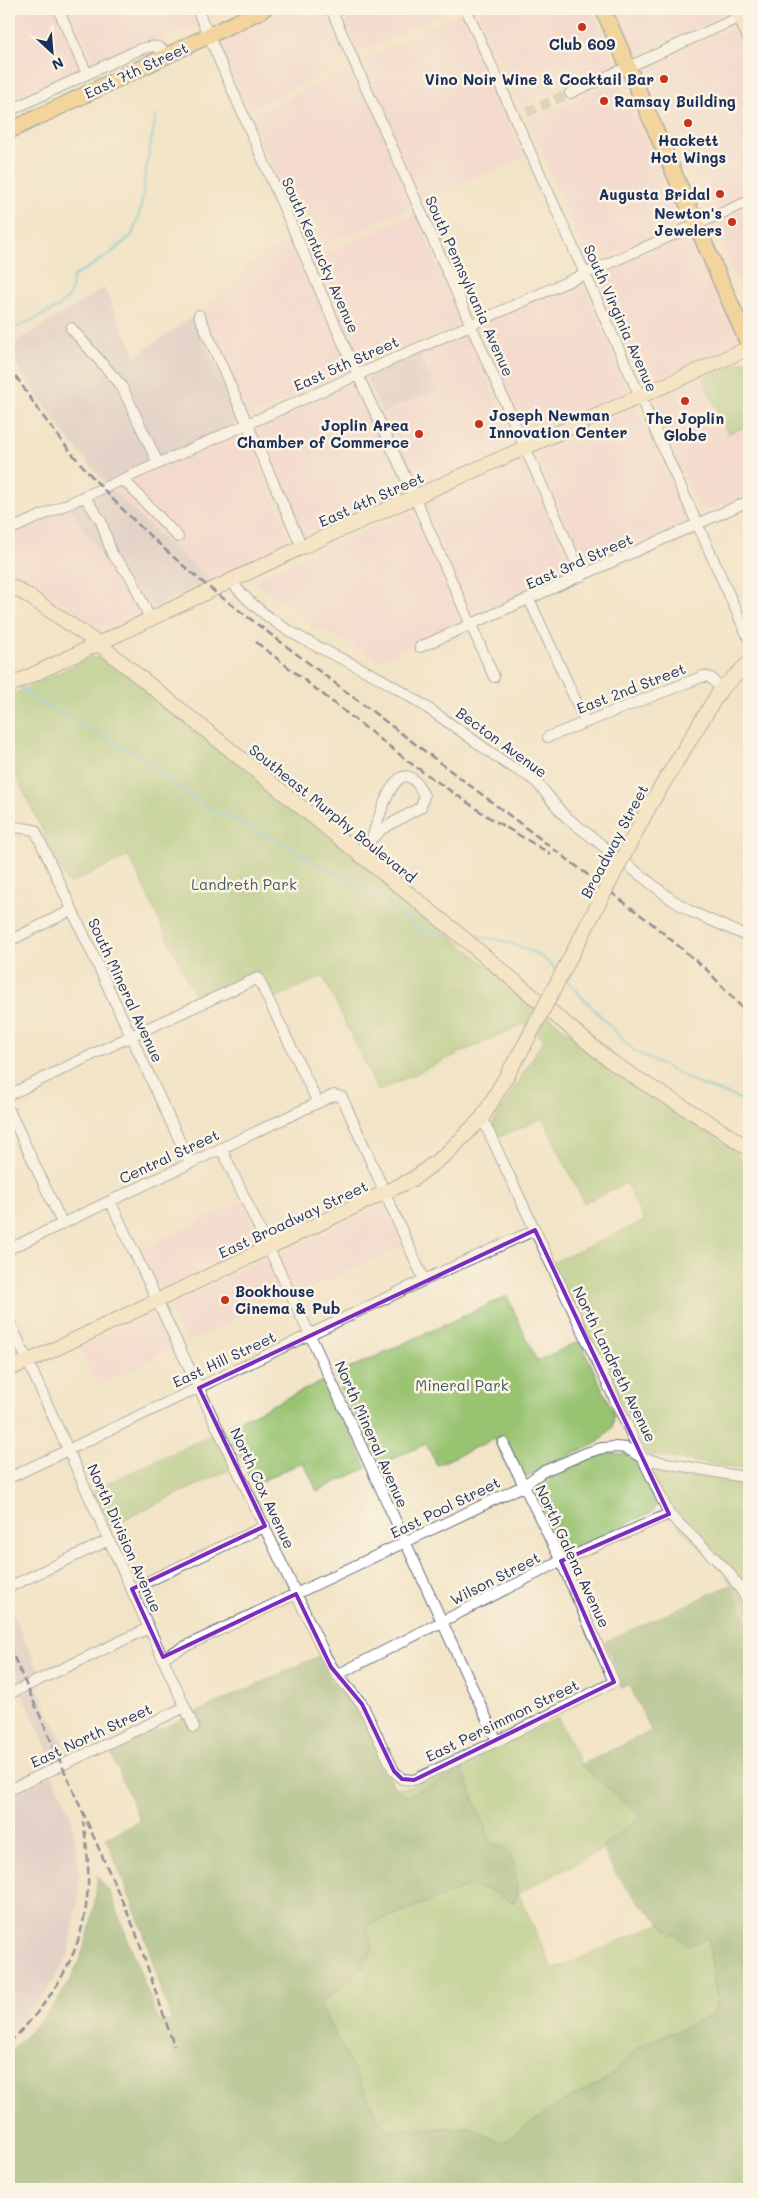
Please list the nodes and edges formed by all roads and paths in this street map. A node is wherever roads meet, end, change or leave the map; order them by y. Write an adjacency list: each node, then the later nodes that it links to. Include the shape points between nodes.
1 (58, 9): 12 (street)
2 (197, 9): 8 (street, South Kentucky Avenue)
3 (264, 9): 8 (main road, East 7th Street)
4 (331, 9): 22 (street, South Pennsylvania Avenue)
5 (466, 9): 16 (street, South Virginia Avenue)
6 (603, 9): 11 (main road)
7 (742, 13): 9 (street); 11 (street)
8 (209, 35): 10 (main road, East 7th Street); 25 (street, South Kentucky Avenue)
9 (749, 36)
10 (167, 55): 12 (street, East 7th Street, via 161,48 151,46); 17 (main road, East 7th Street)
11 (628, 67): 13 (street); 19 (main road)
12 (87, 74): 14 (street, East 7th Street)
13 (570, 93)
14 (9, 111)
15 (527, 112): 16 (street)
16 (516, 117): 20 (street, South Virginia Avenue)
17 (9, 130)
18 (749, 200): 19 (street, East 5th Street)
19 (697, 224): 20 (street, East 5th Street); 24 (main road)
20 (585, 274): 22 (street, East 5th Street); 26 (street, South Virginia Avenue)
21 (199, 315): 27 (street)
22 (470, 324): 25 (street, East 5th Street); 28 (street, South Pennsylvania Avenue)
23 (71, 328): 29 (street, via 121,385)
24 (749, 347): 26 (street, East 4th Street)
25 (358, 374): 27 (street, East 5th Street); 32 (street, South Kentucky Avenue)
26 (640, 398): 28 (street, East 4th Street); 34 (street, South Virginia Avenue)
27 (248, 424): 29 (street, East 5th Street); 37 (street)
28 (526, 450): 32 (street, East 4th Street); 38 (street, South Pennsylvania Avenue)
29 (158, 463): 30 (street, East 5th Street)
30 (123, 479): 31 (street, East 5th Street); 36 (street)
31 (84, 496): 35 (street, East 5th Street); 42 (street, via 102,524 114,556 131,577)
32 (415, 498): 37 (street, East 4th Street); 43 (street, South Kentucky Avenue)
33 (749, 501): 34 (street, East 3rd Street)
34 (696, 524): 38 (street, East 3rd Street); 45 (street, South Virginia Avenue)
35 (9, 530)
36 (178, 538)
37 (302, 547): 39 (street, East 4th Street)
38 (582, 576): 41 (street, East 3rd Street)
39 (230, 580): 42 (street, East 4th Street); 59 (street, Becton Avenue, via 253,605 284,629 426,706 536,781 566,817 671,899)
40 (9, 586): 44 (street, Southeast Murphy Boulevard)
41 (529, 599): 43 (street, East 3rd Street); 53 (street)
42 (150, 619): 46 (street, East 4th Street)
43 (471, 625): 47 (street, East 3rd Street); 50 (street, South Kentucky Avenue)
44 (76, 628): 46 (street, Southeast Murphy Boulevard); 48 (street, via 78,638)
45 (749, 639)
46 (100, 644): 48 (street, East 4th Street); 57 (street, Southeast Murphy Boulevard)
47 (420, 647)
48 (69, 658): 51 (street, East 4th Street)
49 (749, 663): 52 (street, Broadway Street)
50 (494, 677)
51 (9, 686)
52 (721, 689): 53 (street, East 2nd Street, via 711,678 704,676); 62 (street, Broadway Street, bridge, via 650,805)
53 (585, 721): 54 (street, East 2nd Street)
54 (548, 737)
55 (9, 826): 58 (street, South Mineral Avenue, via 35,830)
56 (373, 835): 56 (street, via 421,807 424,796 413,780 406,776 392,784); 57 (street)
57 (357, 853): 68 (street, Southeast Murphy Boulevard, via 635,1078)
58 (72, 910): 60 (street); 61 (street, South Mineral Avenue)
59 (749, 937)
60 (9, 941)
61 (131, 1036): 63 (street); 64 (street, via 258,978); 69 (street, South Mineral Avenue)
62 (524, 1046): 66 (street, East Broadway Street)
63 (9, 1095)
64 (318, 1103): 67 (street, Central Street); 70 (street, Central Street, via 334,1095 342,1098)
65 (9, 1110): 72 (street)
66 (482, 1118): 70 (street, East Broadway Street, via 434,1164); 73 (street, North Landreth Avenue)
67 (221, 1148): 69 (street, Central Street); 74 (street)
68 (749, 1150)
69 (190, 1163): 71 (street, Central Street)
70 (385, 1193): 74 (street, East Broadway Street); 76 (street)
71 (110, 1201): 72 (street, Central Street); 77 (street, North Cox Avenue)
72 (62, 1223): 75 (street, Central Street)
73 (534, 1230): 76 (street, East Hill Street); 85 (street, North Landreth Avenue)
74 (269, 1248): 77 (street, East Broadway Street); 79 (street, North Mineral Avenue)
75 (9, 1249)
76 (424, 1280): 79 (street, East Hill Street)
77 (158, 1300): 80 (street, East Broadway Street); 82 (street, North Cox Avenue)
78 (9, 1320): 80 (street, North Division Avenue)
79 (310, 1335): 82 (street, East Hill Street); 92 (street, North Mineral Avenue)
80 (28, 1361): 81 (street); 84 (street, North Division Avenue)
81 (9, 1369)
82 (199, 1388): 84 (street, East Hill Street); 90 (street, North Cox Avenue)
83 (503, 1443): 88 (street, North Galena Avenue)
84 (69, 1450): 86 (street, East Hill Street); 91 (street, North Division Avenue)
85 (644, 1459): 87 (street, East Pool Street); 88 (street, East Pool Street, via 626,1448 602,1448 542,1472); 89 (street, North Landreth Avenue)
86 (9, 1478)
87 (749, 1478)
88 (523, 1486): 92 (street, East Pool Street); 93 (street, North Galena Avenue)
89 (669, 1514): 93 (street, Wilson Street); 97 (street, North Landreth Avenue, via 728,1571)
90 (265, 1526): 95 (street); 96 (street, North Cox Avenue)
91 (110, 1540): 94 (street); 95 (street, North Division Avenue)
92 (405, 1543): 96 (street, East Pool Street); 98 (street, North Mineral Avenue)
93 (561, 1560): 98 (street, Wilson Street); 102 (street, North Galena Avenue)
94 (9, 1587)
95 (132, 1589): 99 (street, North Division Avenue)
96 (296, 1594): 100 (street, East Pool Street); 101 (street, North Cox Avenue)
97 (749, 1602)
98 (441, 1623): 101 (street, Wilson Street); 106 (street, North Mineral Avenue)
99 (150, 1628): 100 (street, North Division Avenue); 103 (street)
100 (163, 1657): 104 (street, North Division Avenue)
101 (336, 1675): 107 (street, North Cox Avenue, via 362,1704 394,1772)
102 (614, 1682): 106 (street, East Persimmon Street)
103 (9, 1694)
104 (185, 1707): 105 (street, North Division Avenue); 108 (street, East North Street)
105 (194, 1727)
106 (497, 1741): 107 (street, East Persimmon Street, via 414,1780)
107 (402, 1780)
108 (9, 1790)

